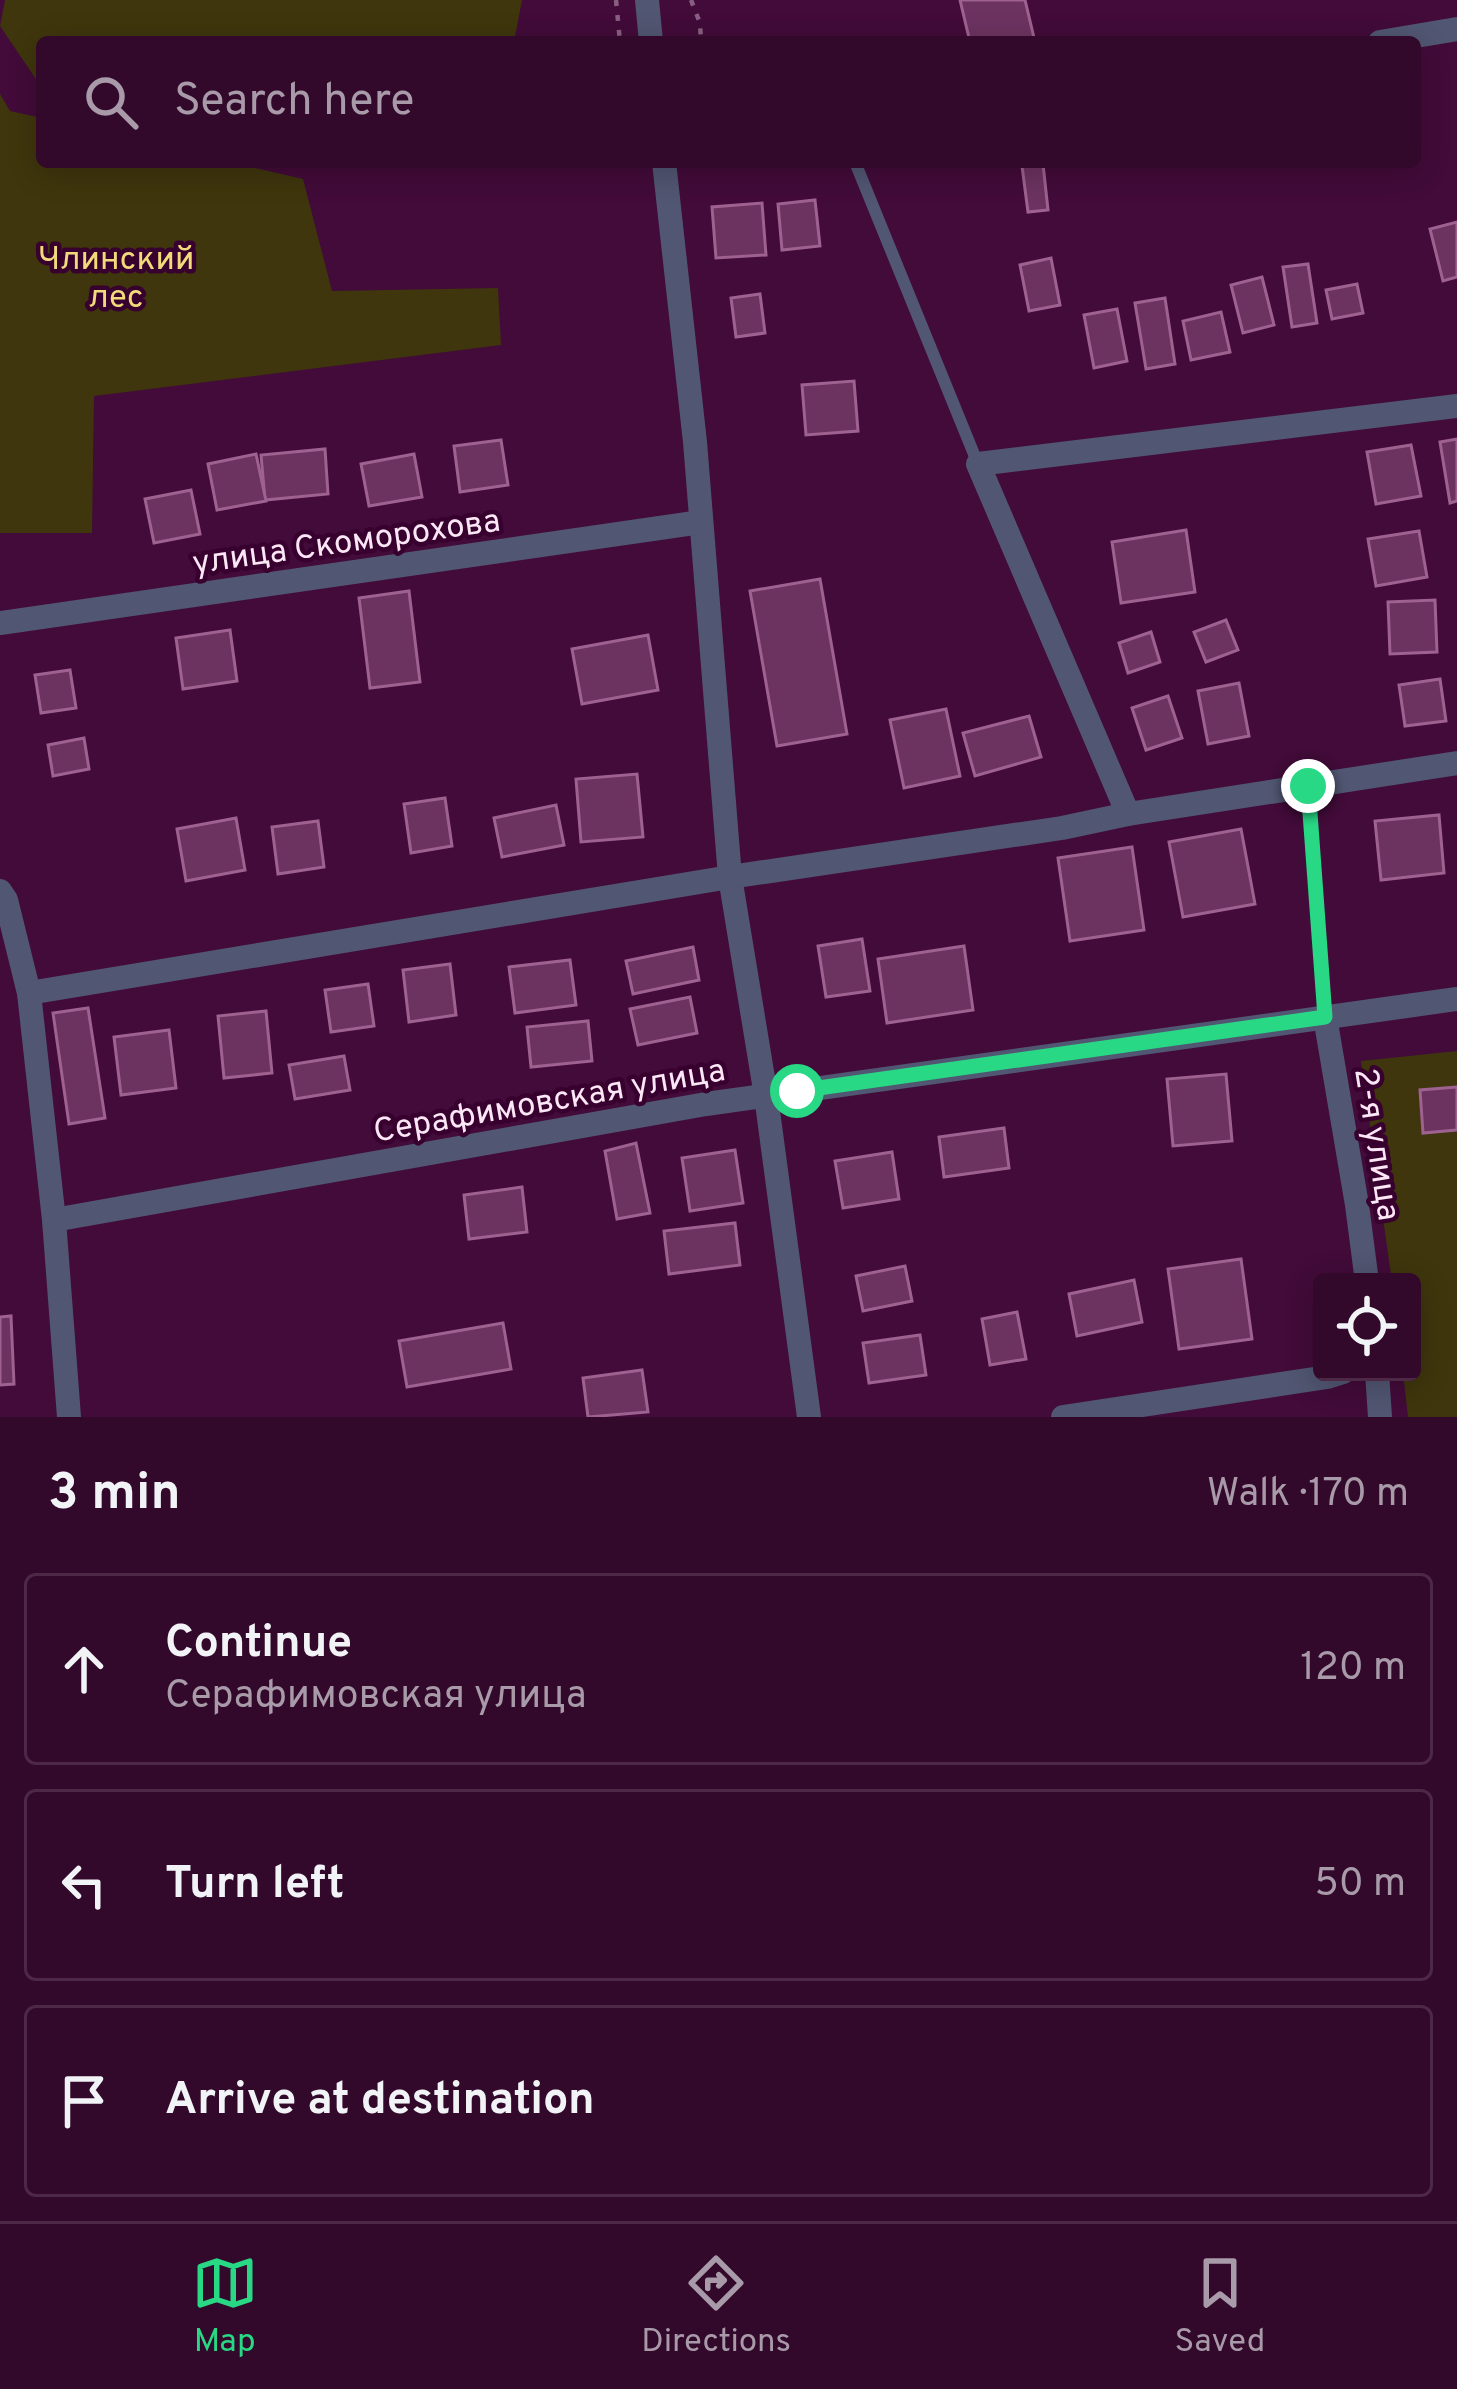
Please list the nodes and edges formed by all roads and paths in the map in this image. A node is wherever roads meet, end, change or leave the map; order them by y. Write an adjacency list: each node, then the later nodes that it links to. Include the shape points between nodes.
1 (616, 0): 5 (path)
2 (647, 0): 6 (street)
3 (691, 0): 7 (path)
4 (1457, 29): 8 (street)
5 (619, 36)
6 (650, 36)
7 (701, 36)
8 (1416, 36)
9 (671, 168): 13 (street)
10 (857, 168): 12 (lane)
11 (1457, 406): 12 (street)
12 (978, 464): 17 (street)
13 (701, 522): 14 (street, улица Скоморохова); 18 (street)
14 (0, 623)
15 (1457, 763): 16 (street)
16 (1308, 786): 17 (street); 22 (lane)
17 (1128, 814): 18 (street)
18 (730, 877): 20 (street); 23 (street)
19 (0, 890): 20 (street)
20 (29, 993): 24 (street)
21 (1457, 999): 22 (street, Серафимовская улица)
22 (1325, 1017): 23 (street, Серафимовская улица); 25 (street, 2-я улица)
23 (766, 1096): 24 (street, Серафимовская улица); 29 (street)
24 (54, 1220): 28 (street)
25 (1365, 1273)
26 (1313, 1379): 30 (street)
27 (1378, 1381): 31 (street)
28 (69, 1417)
29 (809, 1417)
30 (1063, 1417)
31 (1380, 1417)

